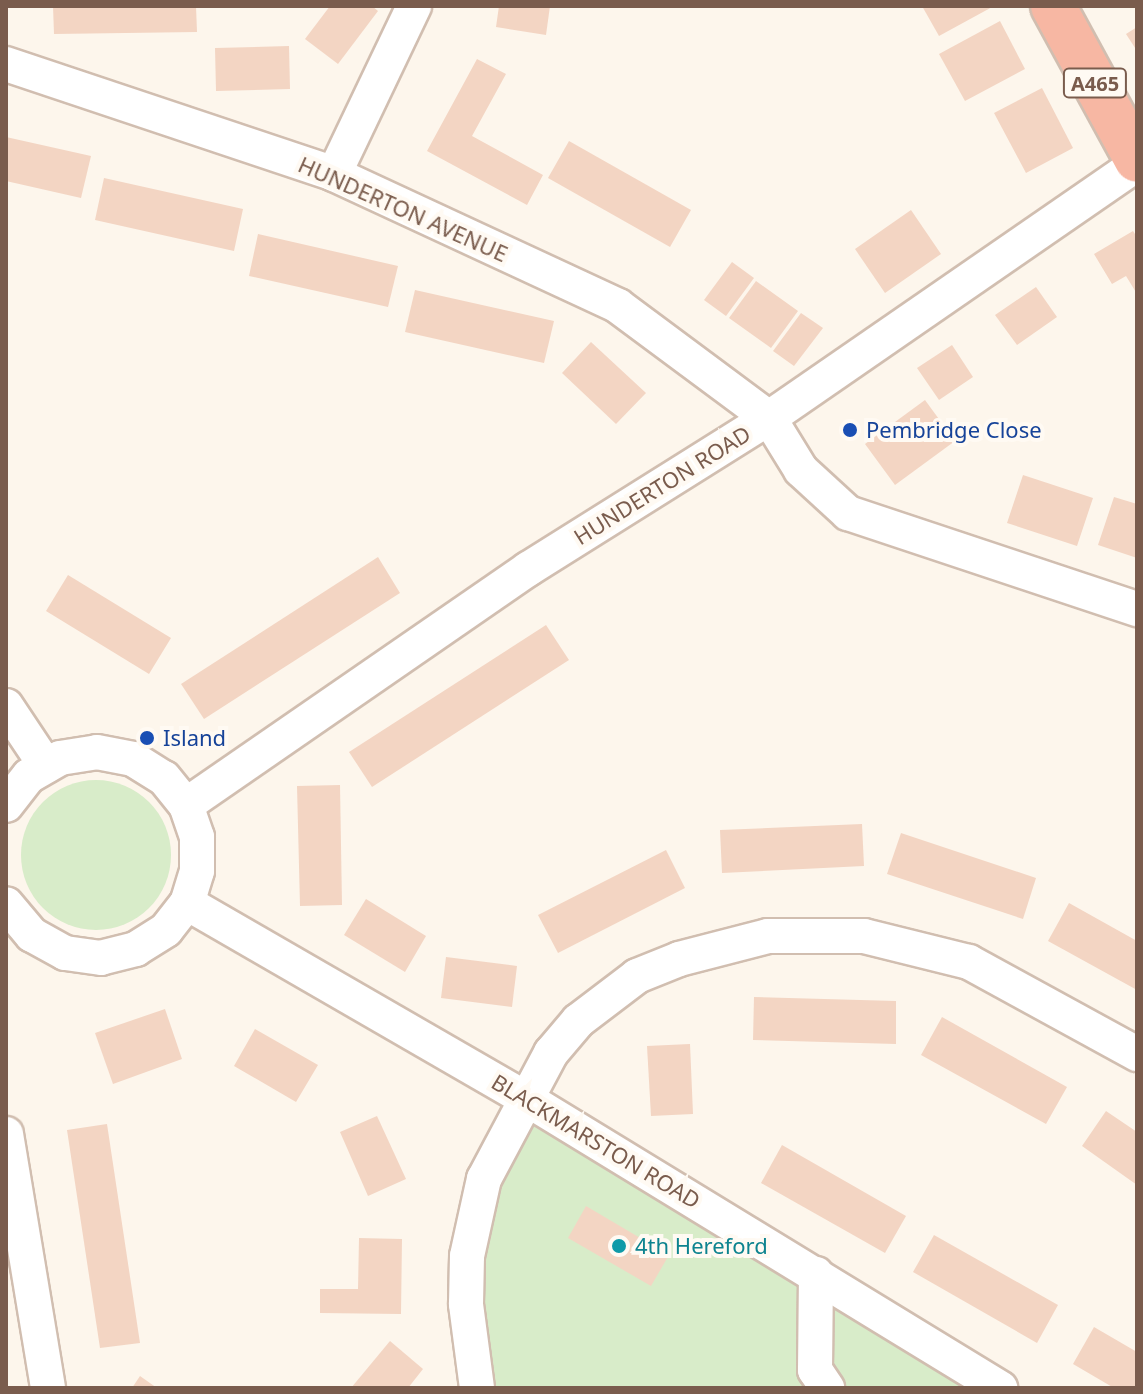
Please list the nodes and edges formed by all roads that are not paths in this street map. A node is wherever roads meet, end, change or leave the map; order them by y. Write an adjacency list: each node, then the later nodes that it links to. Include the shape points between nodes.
1 (414, 6): 5 (street)
2 (1053, 6): 4 (highway, A465)
3 (6, 64): 5 (street, HUNDERTON AVENUE)
4 (1137, 162): 6 (street, HUNDERTON ROAD)
5 (334, 174): 6 (street, HUNDERTON AVENUE, via 618,306)
6 (769, 418): 7 (street, via 801,470 848,513); 11 (street, HUNDERTON ROAD, via 528,569)
7 (1137, 609)
8 (6, 706): 9 (street)
9 (46, 766): 10 (street, via 29,776); 11 (street, via 97,752 133,759 164,778)
10 (6, 805)
11 (186, 805): 12 (street, via 197,837 197,871)
12 (187, 903): 13 (street, via 166,930 146,943 101,958 65,953); 15 (street, BLACKMARSTON ROAD)
13 (9, 923)
14 (1137, 1054): 15 (street, via 969,962 892,941 806,933 727,944 637,976 578,1021)
15 (525, 1098): 17 (street, BLACKMARSTON ROAD); 19 (street, via 484,1179 472,1218 466,1304)
16 (6, 1134): 18 (street)
17 (816, 1274): 20 (street, via 815,1370); 21 (street, BLACKMARSTON ROAD)
18 (48, 1388)
19 (477, 1388)
20 (827, 1388)
21 (1000, 1388)

